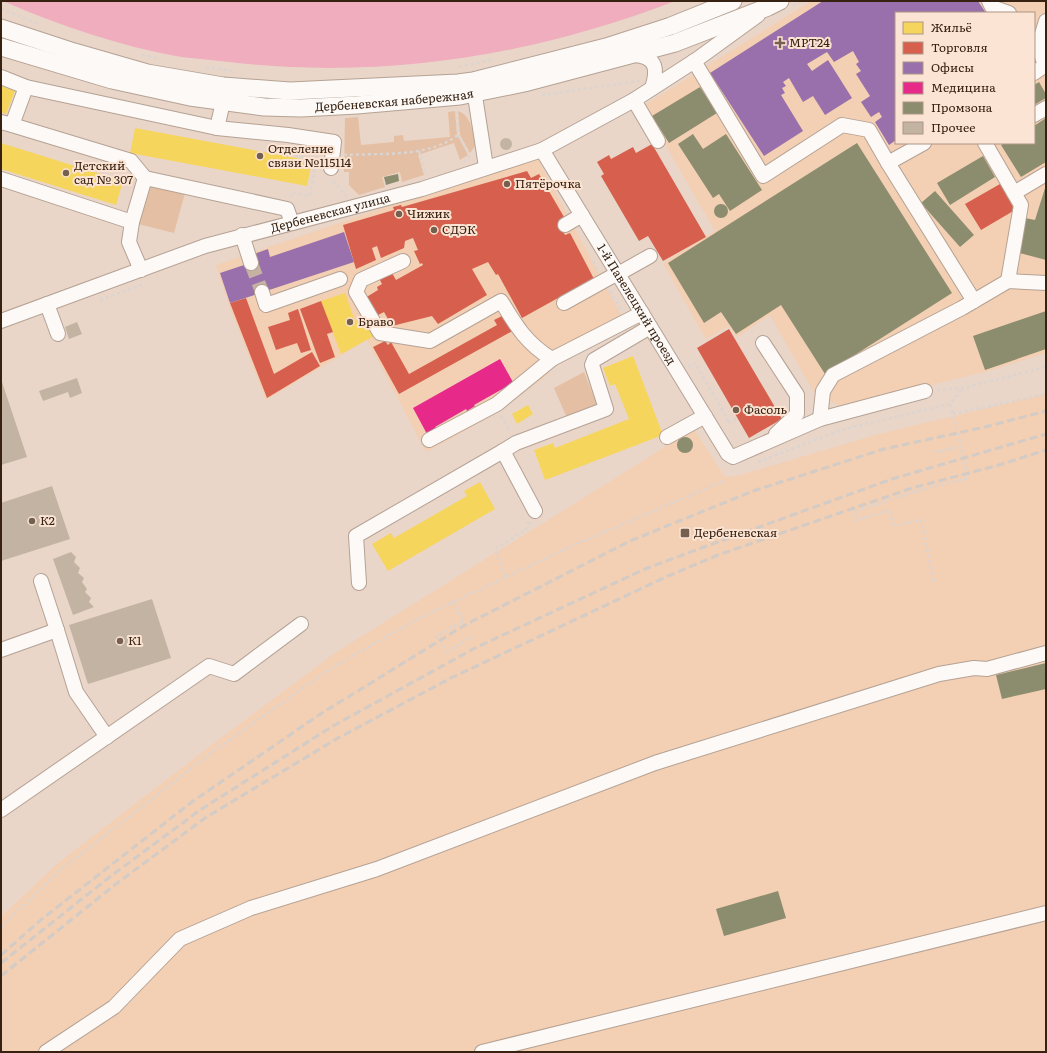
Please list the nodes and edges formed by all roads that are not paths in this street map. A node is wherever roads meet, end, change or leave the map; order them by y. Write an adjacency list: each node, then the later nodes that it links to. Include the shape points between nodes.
1 (733, 1): 6 (main road, Дербеневская набережная)
2 (989, 1): 4 (street, via 992,7)
3 (774, 4): 9 (main road, Дербеневская набережная, via 675,43); 10 (street, Дербеневская улица)
4 (1006, 12)
5 (1042, 23): 11 (street, via 1038,46)
6 (670, 26): 9 (street, via 661,34); 16 (main road, Дербеневская набережная)
7 (1, 28): 16 (main road, Дербеневская набережная, via 147,73 223,86 290,91 450,83)
8 (1, 47): 18 (main road, Дербеневская набережная, via 112,80)
9 (654, 58): 12 (street, via 666,68); 14 (street, via 656,74); 16 (main road, Дербеневская набережная, via 635,55)
10 (694, 61): 12 (street, Дербеневская улица); 28 (street, via 763,176 842,125 868,130)
11 (1041, 68)
12 (677, 72): 14 (street, Дербеневская улица)
13 (1, 77): 15 (street)
14 (650, 84): 17 (street, Дербеневская улица)
15 (26, 87): 21 (street); 22 (street)
16 (473, 87): 18 (main road, Дербеневская набережная, via 442,98 301,108); 29 (street)
17 (634, 100): 23 (street); 26 (street, Дербеневская улица)
18 (223, 102): 22 (street)
19 (1046, 108): 20 (street)
20 (1035, 114)
21 (7, 123): 31 (street, via 131,162)
22 (217, 128): 27 (street, via 334,142)
23 (658, 141)
24 (922, 144): 28 (street)
25 (986, 144): 33 (street)
26 (542, 150): 29 (street, Дербеневская улица); 34 (street, 1-й Павелецкий проезд)
27 (332, 162)
28 (888, 164): 48 (street)
29 (486, 167): 36 (street, Дербеневская улица, via 422,189)
30 (1046, 174): 33 (street)
31 (145, 178): 35 (street); 36 (street, via 288,210)
32 (1, 179): 35 (street)
33 (1014, 193): 45 (street, via 1021,205)
34 (582, 215): 37 (street); 43 (street, 1-й Павелецкий проезд)
35 (132, 222): 42 (street, via 129,242)
36 (292, 223): 38 (street, Дербеневская улица)
37 (565, 225)
38 (242, 235): 41 (street); 42 (street, Дербеневская улица)
39 (650, 256): 43 (street)
40 (403, 261): 56 (street, via 361,280 356,292 380,333 430,341 501,301 518,330 538,350)
41 (252, 263)
42 (141, 270): 50 (street, Дербеневская улица)
43 (618, 274): 49 (street); 51 (street, 1-й Павелецкий проезд)
44 (340, 279): 47 (street, via 266,304)
45 (1008, 281): 46 (street); 48 (street)
46 (1046, 283)
47 (262, 292)
48 (974, 301): 59 (street, via 833,375 824,391)
49 (564, 303)
50 (47, 304): 52 (street, Дербеневская улица); 54 (street)
51 (642, 313): 53 (street, 1-й Павелецкий проезд); 56 (street)
52 (1, 321)
53 (650, 327): 58 (street, 1-й Павелецкий проезд); 63 (street, via 594,360 592,365 606,409 516,443)
54 (58, 334)
55 (763, 343): 62 (street, via 797,395 797,414)
56 (552, 359): 61 (street, via 497,404)
57 (925, 391): 59 (street)
58 (705, 416): 60 (street); 62 (street, 1-й Павелецкий проезд, via 728,454 733,457)
59 (820, 419): 62 (street)
60 (667, 437)
61 (429, 440)
62 (768, 441)
63 (503, 451): 64 (street); 66 (street, via 356,536)
64 (535, 511)
65 (41, 581): 68 (street)
66 (359, 583)
67 (301, 624): 71 (street, via 234,674 209,666)
68 (57, 630): 69 (street); 71 (street, via 76,692)
69 (1, 650)
70 (1046, 653): 74 (street, via 987,668 940,674 655,763 377,869 251,908 180,939 114,1007)
71 (107, 736): 72 (street)
72 (1, 810)
73 (1046, 913): 75 (street)
74 (46, 1052)
75 (482, 1052)

